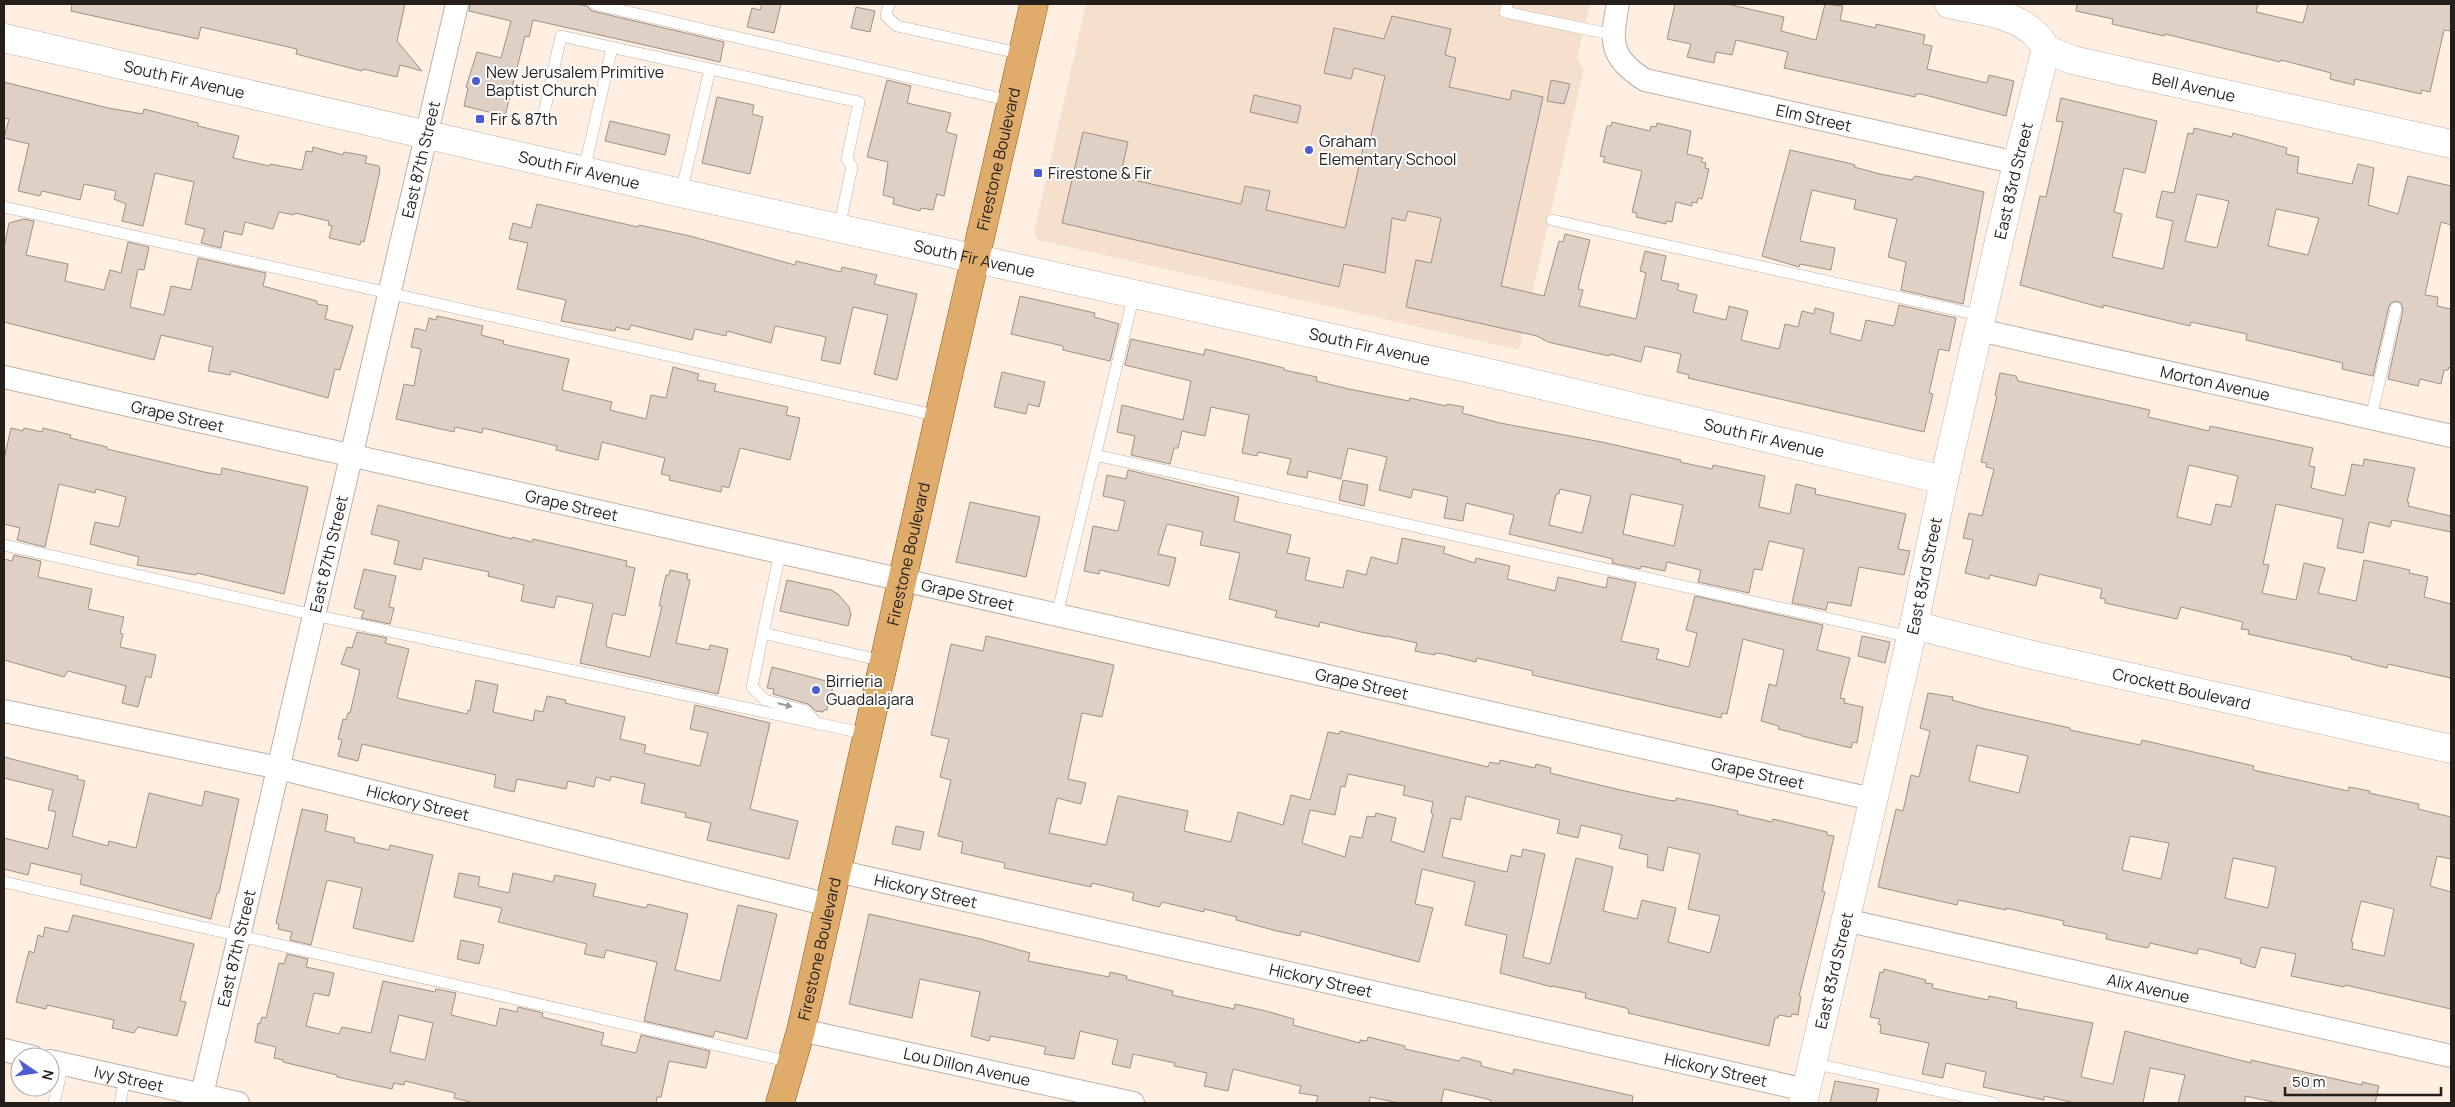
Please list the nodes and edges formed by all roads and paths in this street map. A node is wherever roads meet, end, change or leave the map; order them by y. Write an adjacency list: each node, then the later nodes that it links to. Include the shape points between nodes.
1 (457, 4): 16 (street, East 87th Street)
2 (594, 4): 14 (lane)
3 (889, 4): 12 (lane, via 886,16 897,26)
4 (1034, 4): 12 (main road, Firestone Boulevard)
5 (1507, 4): 8 (lane, via 1505,12)
6 (1618, 4): 8 (street)
7 (1949, 4): 11 (street, Bell Avenue, via 2026,25 2040,37)
8 (1614, 35): 18 (street, Elm Street, via 1619,59 1645,80)
9 (4, 38): 16 (street, South Fir Avenue)
10 (612, 48): 13 (lane); 15 (lane, via 561,36); 19 (lane)
11 (2046, 49): 17 (street, Bell Avenue, via 2072,60); 18 (street, East 83rd Street)
12 (1023, 54): 14 (main road, Firestone Boulevard)
13 (710, 69): 20 (lane); 23 (lane, via 859,102 847,159 852,167)
14 (1012, 100): 24 (main road, Firestone Boulevard)
15 (544, 113)
16 (426, 134): 19 (street, South Fir Avenue); 25 (street, East 87th Street)
17 (2451, 144)
18 (2017, 164): 28 (street, East 83rd Street)
19 (584, 170): 20 (street, South Fir Avenue)
20 (681, 193): 23 (street, South Fir Avenue)
21 (4, 207): 25 (lane)
22 (1552, 220): 28 (lane)
23 (839, 228): 24 (street, South Fir Avenue)
24 (975, 258): 26 (street, South Fir Avenue); 30 (main road, Firestone Boulevard)
25 (389, 294): 30 (lane); 34 (street, East 87th Street)
26 (1134, 294): 33 (lane); 35 (street, South Fir Avenue, via 1498,375)
27 (2396, 308): 31 (lane)
28 (1981, 323): 31 (street, Morton Avenue); 35 (street, East 83rd Street)
29 (4, 377): 34 (street, Grape Street)
30 (939, 416): 38 (main road, Firestone Boulevard)
31 (2371, 418): 32 (street, Morton Avenue)
32 (2451, 436)
33 (1095, 456): 40 (lane); 41 (lane)
34 (351, 457): 37 (street, Grape Street); 39 (street, East 87th Street)
35 (1944, 480): 41 (street, East 83rd Street)
36 (4, 546): 39 (lane)
37 (780, 553): 38 (street, Grape Street); 42 (lane)
38 (901, 580): 40 (street, Grape Street); 43 (main road, Firestone Boulevard)
39 (314, 615): 45 (lane); 48 (street, East 87th Street)
40 (1057, 615): 49 (street, Grape Street)
41 (1912, 631): 47 (street, Crockett Boulevard); 49 (street, East 83rd Street)
42 (763, 634): 43 (lane); 45 (lane, one-way to 45, via 752,687 766,700 806,711)
43 (883, 661): 46 (main road, Firestone Boulevard)
44 (4, 711): 48 (street, Hickory Street)
45 (817, 724): 46 (lane)
46 (867, 734): 50 (main road, Firestone Boulevard)
47 (2451, 749)
48 (279, 768): 52 (street, Hickory Street); 54 (street, East 87th Street)
49 (1872, 799): 53 (street, East 83rd Street)
50 (837, 871): 52 (main road, Firestone Boulevard); 61 (street, Hickory Street)
51 (4, 882): 54 (lane)
52 (829, 905): 55 (main road, Firestone Boulevard)
53 (1846, 920): 56 (street, Alix Avenue); 59 (street, East 83rd Street)
54 (239, 937): 57 (lane); 62 (street, East 87th Street)
55 (801, 1030): 57 (main road, Firestone Boulevard); 63 (street, Lou Dillon Avenue)
56 (2451, 1056)
57 (792, 1062): 66 (main road, Firestone Boulevard)
58 (60, 1063): 60 (street, Ivy Street)
59 (1812, 1063): 61 (street, East 83rd Street); 67 (lane)
60 (126, 1078): 62 (street, Ivy Street); 64 (lane)
61 (1804, 1097)
62 (201, 1099): 65 (street, Ivy Street)
63 (1121, 1102)
64 (120, 1103)
65 (238, 1103)
66 (780, 1103)
67 (1992, 1103)

